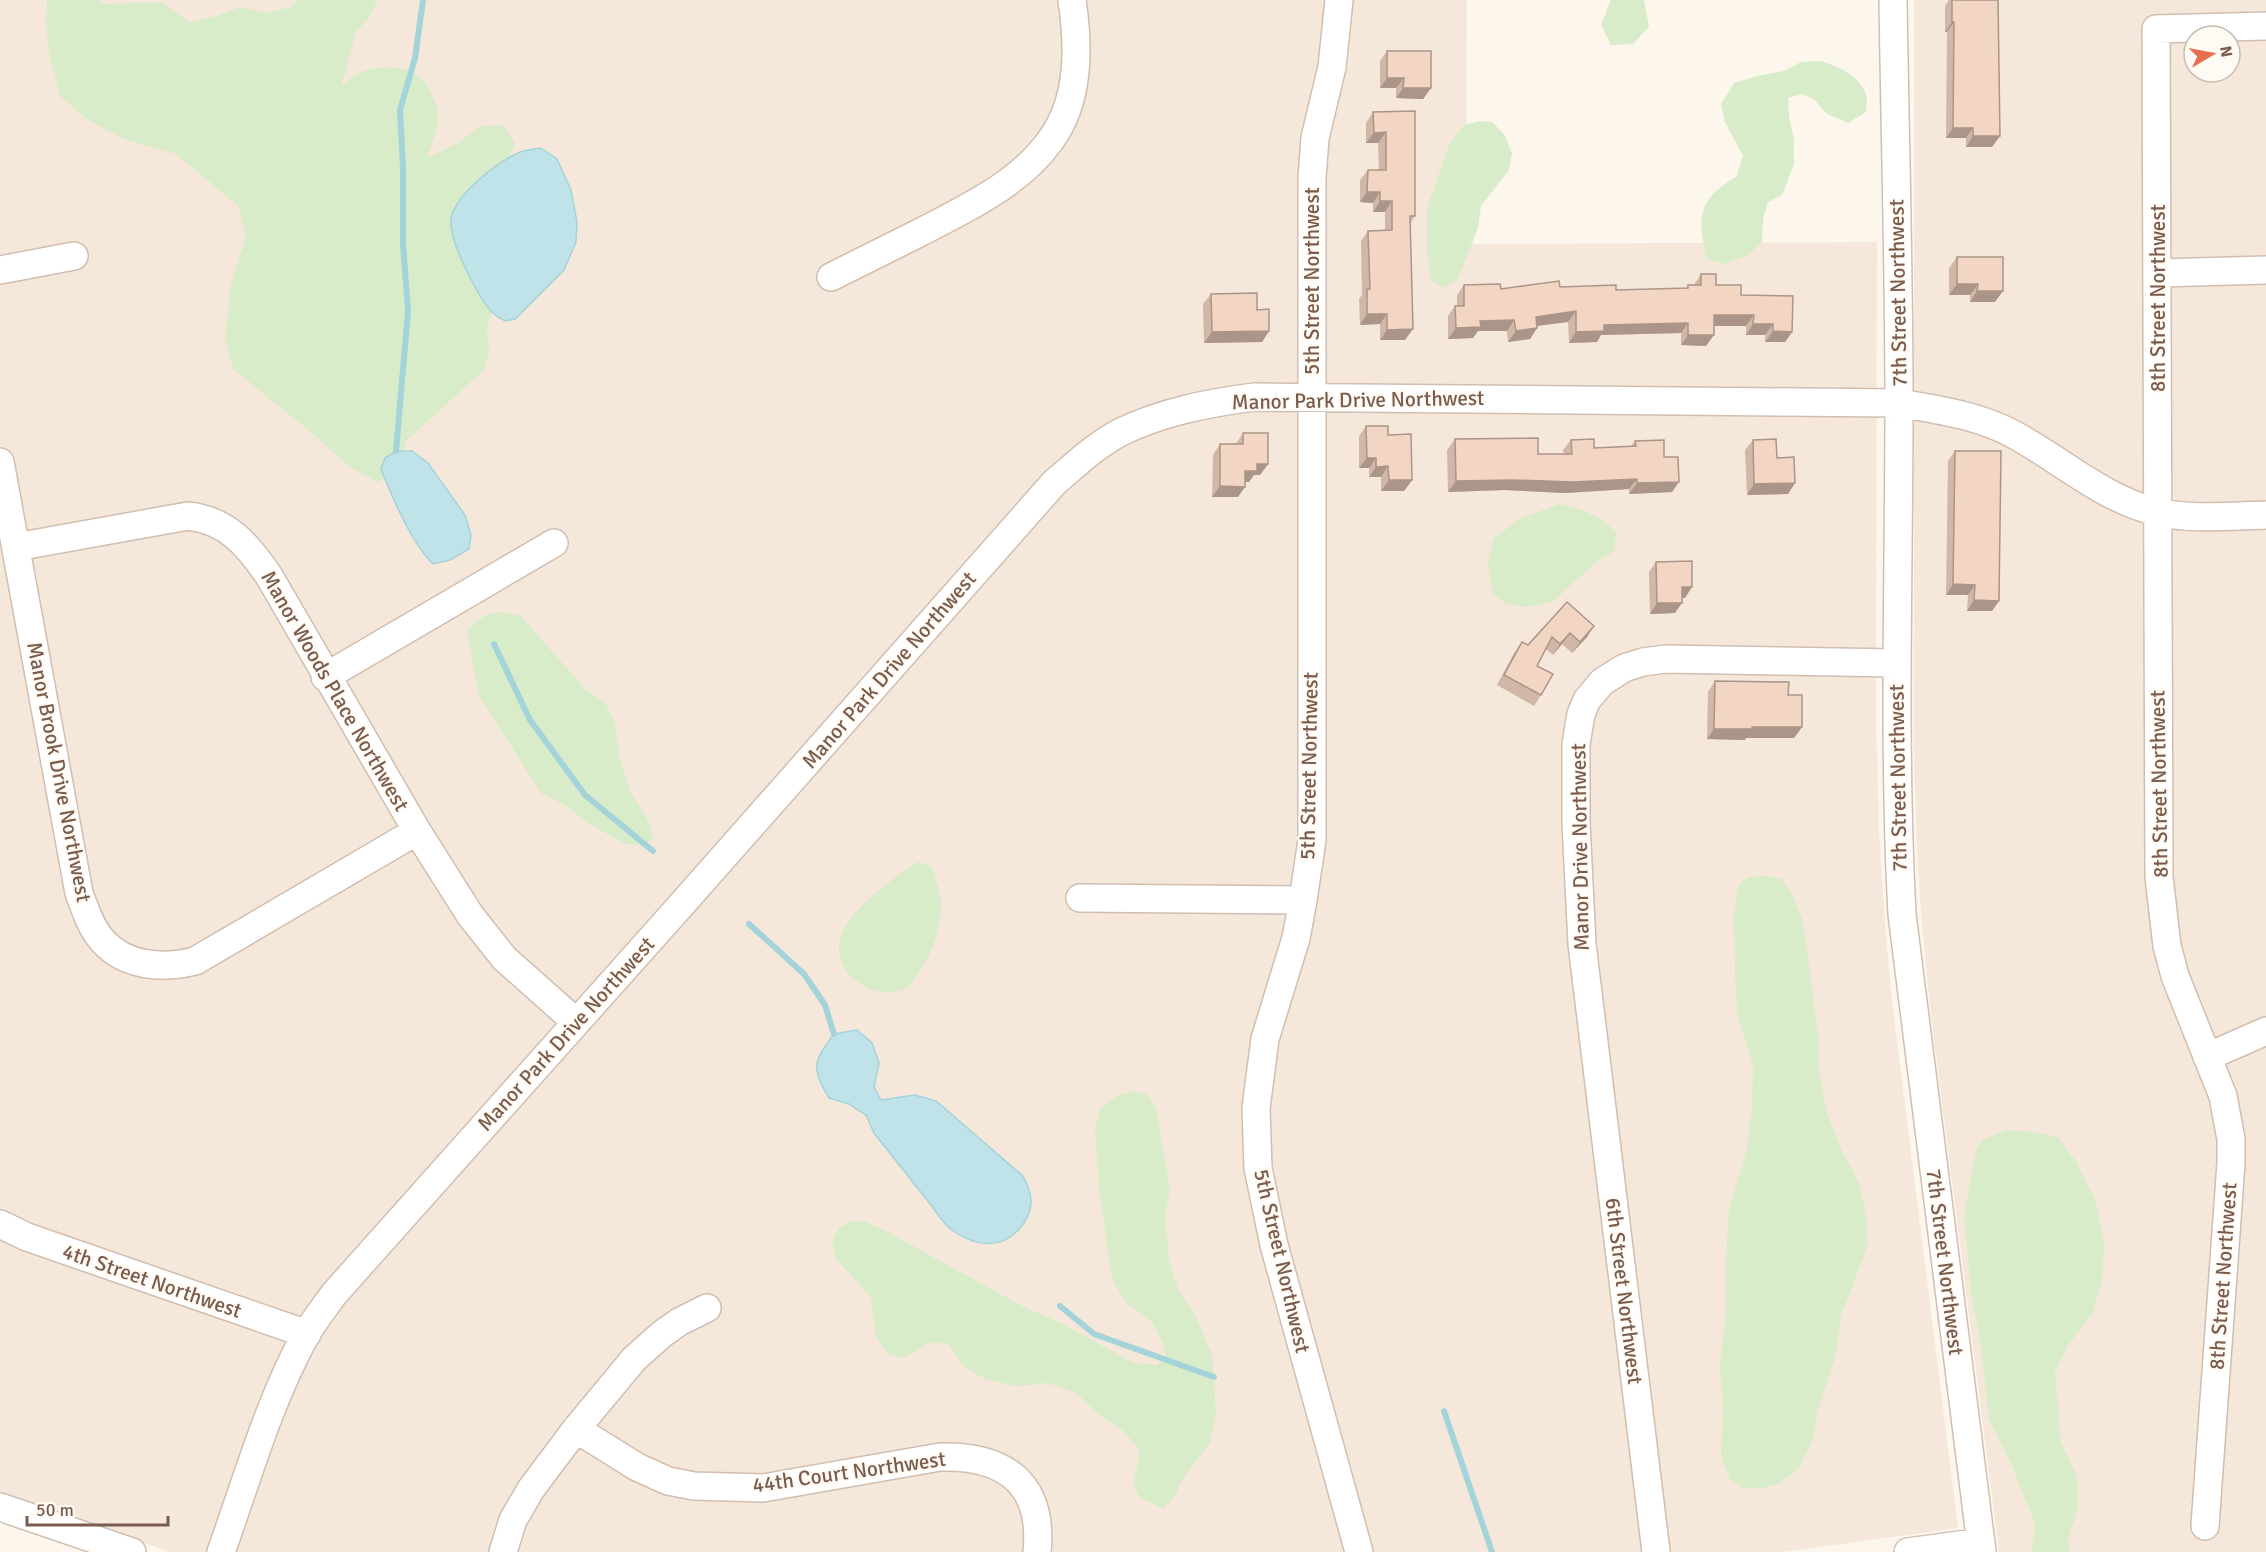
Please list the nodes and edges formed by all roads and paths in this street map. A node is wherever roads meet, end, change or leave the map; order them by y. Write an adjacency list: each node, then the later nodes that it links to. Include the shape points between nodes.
1 (1072, 0): 9 (street, via 1077,52 1073,86 1052,139 1033,161 997,190 960,212)
2 (1339, 0): 10 (street, 5th Street Northwest, via 1332,67 1316,138 1312,178)
3 (1893, 0): 11 (street, 7th Street Northwest)
4 (2266, 26): 8 (street, 8th Street Northwest, via 2156,29)
5 (74, 256): 6 (street)
6 (0, 270)
7 (2266, 270): 8 (street)
8 (2158, 273): 13 (street, 8th Street Northwest)
9 (831, 277)
10 (1311, 397): 11 (street, Manor Park Drive Northwest); 21 (street, 5th Street Northwest, via 1312,840); 22 (street, Manor Park Drive Northwest, via 1231,400 1160,417 1119,433 1089,453 1054,483)
11 (1899, 403): 13 (street, Manor Park Drive Northwest, via 1964,415 2001,428 2120,499); 17 (street, 7th Street Northwest)
12 (0, 462): 16 (street, Manor Brook Drive Northwest)
13 (2157, 512): 14 (street, Manor Park Drive Northwest, via 2210,517); 25 (street, 8th Street Northwest, via 2162,916 2175,976)
14 (2266, 515)
15 (554, 543): 18 (street)
16 (16, 547): 18 (street, Manor Woods Place Northwest, via 168,518 202,517 236,536 251,550); 19 (street, Manor Brook Drive Northwest, via 79,893 102,940 117,953 157,966 195,961)
17 (1896, 663): 23 (street, Manor Drive Northwest, via 1665,659 1624,668 1602,682 1587,700 1576,744 1576,824 1580,922); 32 (street, 7th Street Northwest, via 1902,914)
18 (325, 676): 19 (street, Manor Woods Place Northwest)
19 (417, 831): 22 (street, Manor Woods Place Northwest, via 491,943 526,980)
20 (1080, 898): 21 (street)
21 (1303, 900): 37 (street, 5th Street Northwest, via 1296,938 1265,1039 1256,1108 1258,1168 1274,1245)
22 (576, 1022): 28 (street, Manor Park Drive Northwest, via 358,1264)
23 (1591, 1029): 38 (street, 6th Street Northwest)
24 (2266, 1031): 25 (street)
25 (2207, 1057): 31 (street, 8th Street Northwest, via 2223,1096 2231,1163)
26 (0, 1224): 28 (street, 4th Street Northwest, via 27,1238)
27 (707, 1308): 29 (street, via 679,1322 648,1346)
28 (306, 1334): 34 (street, Manor Park Drive Northwest, via 272,1409)
29 (576, 1429): 35 (street, via 531,1489 513,1520); 36 (street, 44th Court Northwest, via 637,1467 668,1481 694,1486 763,1488 940,1457 985,1460 1006,1469 1031,1500 1037,1519)
30 (0, 1507): 33 (street)
31 (2205, 1526)
32 (1982, 1547): 39 (street)
33 (132, 1552)
34 (221, 1552)
35 (503, 1552)
36 (1037, 1552)
37 (1359, 1552)
38 (1656, 1552)
39 (1908, 1552)

